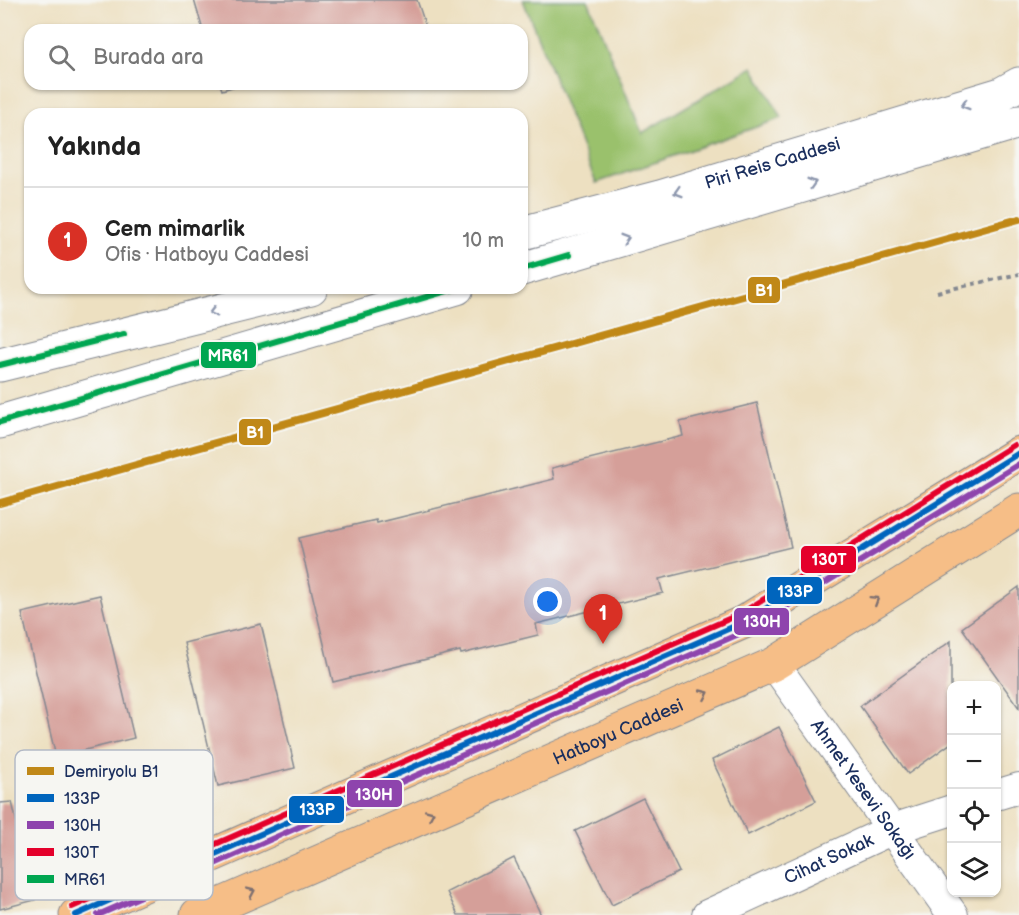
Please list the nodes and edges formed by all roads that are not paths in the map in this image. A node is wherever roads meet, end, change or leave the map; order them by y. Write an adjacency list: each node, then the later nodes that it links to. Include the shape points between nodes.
1 (1019, 84): 3 (street, Piri Reis Caddesi, one-way to 3, via 1001,94 728,177)
2 (1019, 122): 4 (street, Piri Reis Caddesi, one-way to 2)
3 (528, 231)
4 (528, 267)
5 (286, 294): 7 (street, one-way to 7)
6 (437, 294): 8 (street)
7 (0, 364)
8 (0, 422)
9 (1019, 453): 16 (main road, via 744,622)
10 (1019, 510): 11 (main road, Hatboyu Caddesi, one-way to 10)
11 (774, 664): 15 (street, Ahmet Yesevi Sokağı); 19 (main road, Hatboyu Caddesi, one-way to 11)
12 (1019, 788): 13 (street)
13 (1001, 793)
14 (947, 811): 15 (street, Cihat Sokak)
15 (893, 829): 20 (street, Cihat Sokak); 21 (street, Ahmet Yesevi Sokağı)
16 (213, 855)
17 (110, 900): 18 (main road)
18 (76, 915)
19 (197, 915)
20 (707, 915)
21 (953, 915)

